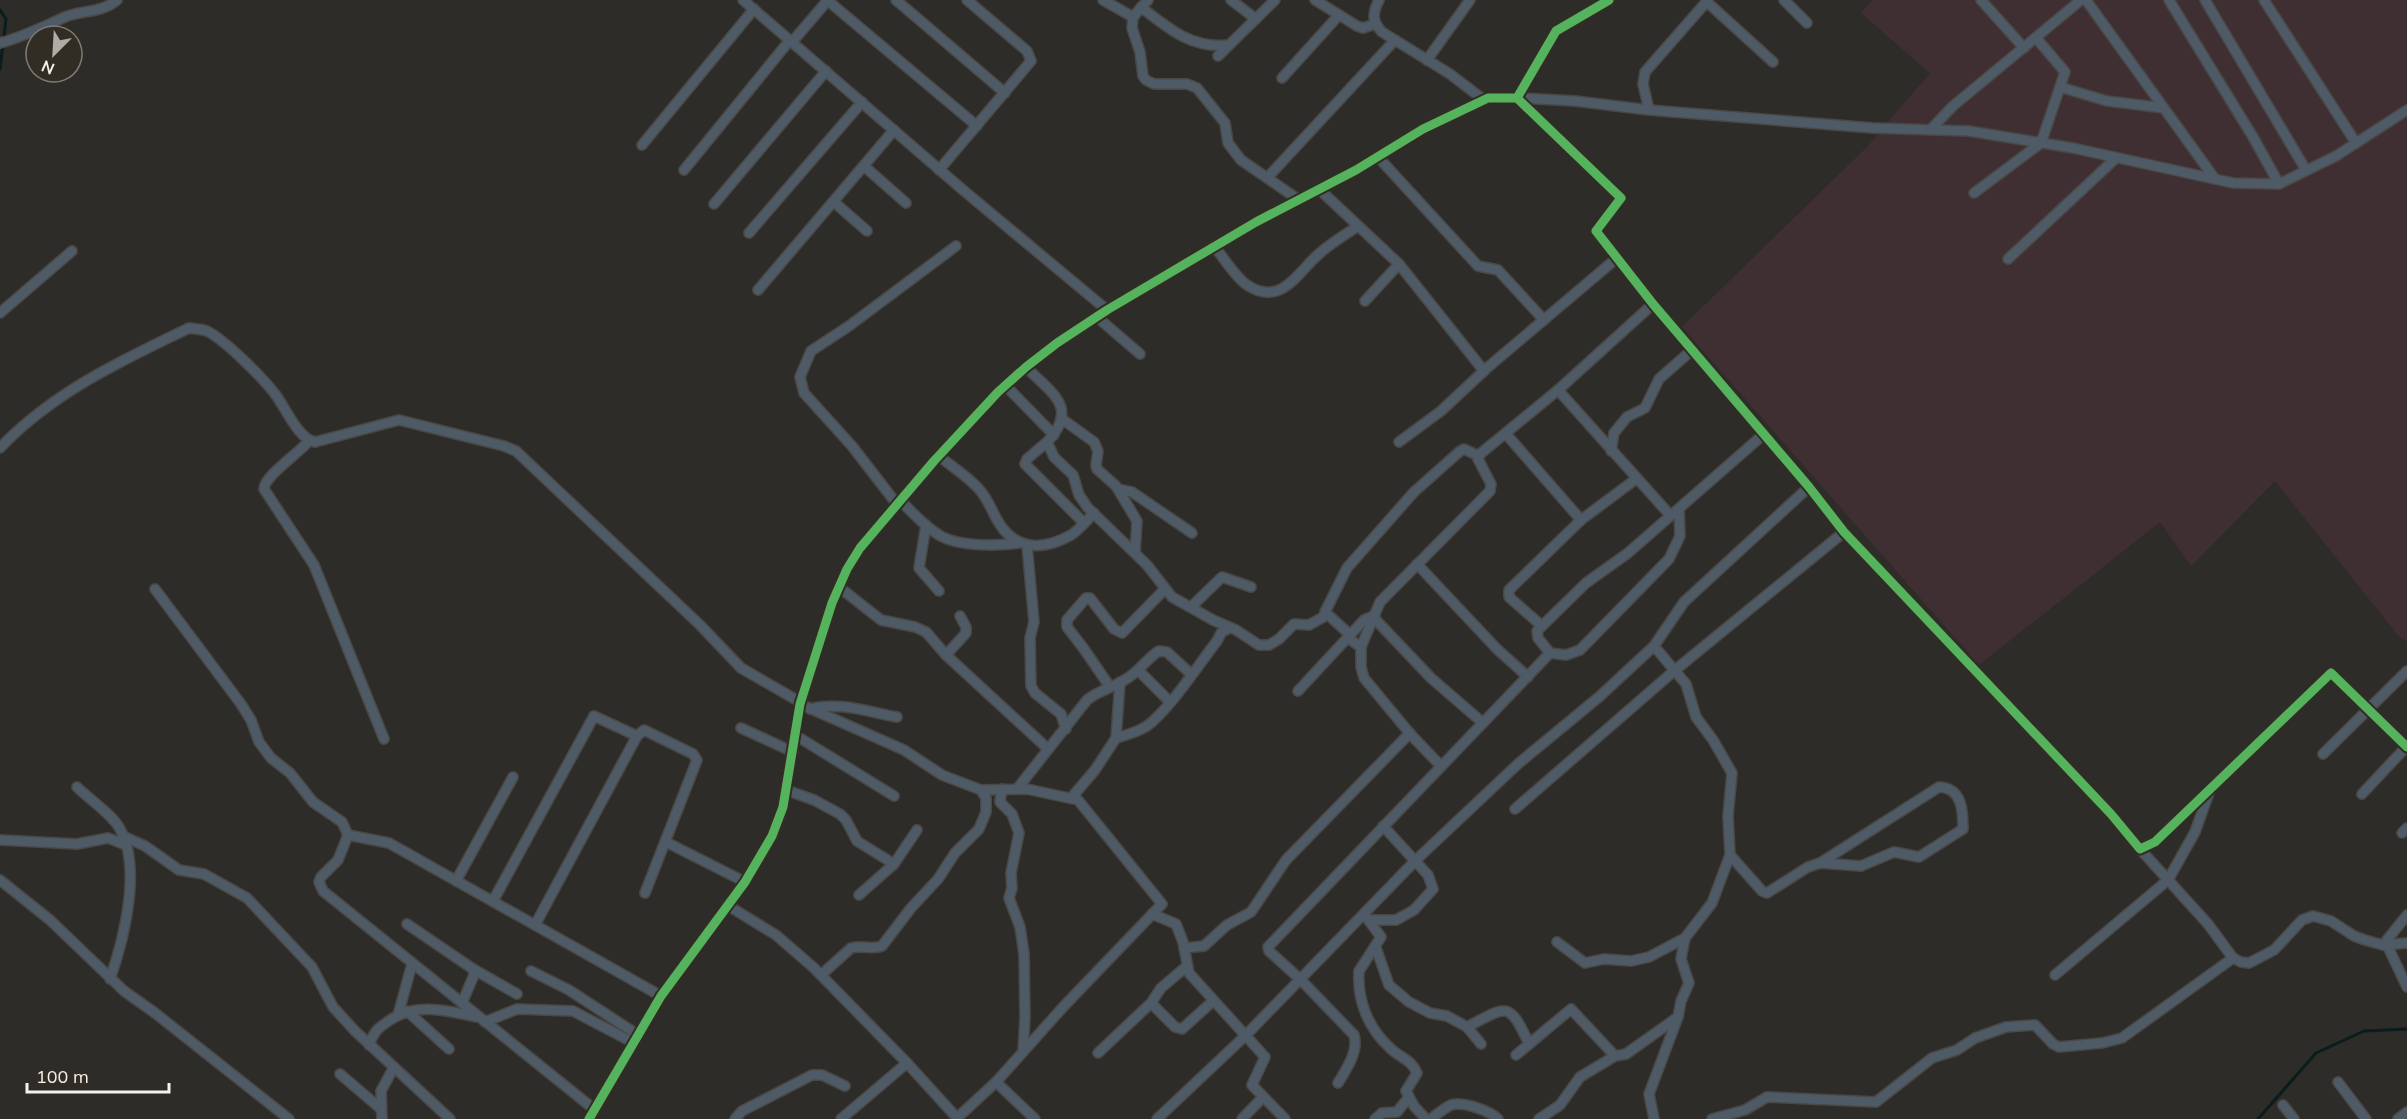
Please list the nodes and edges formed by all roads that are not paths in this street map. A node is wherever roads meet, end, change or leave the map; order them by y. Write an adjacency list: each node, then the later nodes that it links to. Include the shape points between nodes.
1 (117, 0): 31 (street, via 105,8 65,17 24,37)
2 (743, 0): 22 (street)
3 (827, 0): 30 (street); 47 (street)
4 (896, 0): 40 (street)
5 (967, 0): 40 (street, via 1030,56 1030,64)
6 (1231, 0): 25 (street)
7 (1275, 0): 25 (street)
8 (1315, 0): 23 (street)
9 (1470, 0): 35 (street)
10 (1609, 0): 41 (street, via 1556,32)
11 (1784, 0): 26 (street)
12 (1981, 0): 33 (street)
13 (2086, 0): 44 (street)
14 (2169, 0): 61 (street)
15 (2205, 0): 58 (street)
16 (2264, 0): 51 (street)
17 (1107, 1): 24 (street)
18 (1375, 1): 27 (street)
19 (1707, 1): 36 (street); 45 (street, via 1645,72 1643,84)
20 (2076, 1): 28 (street)
21 (1145, 4): 24 (street); 32 (street, via 1171,30 1194,42 1212,47)
22 (754, 9): 30 (street); 52 (street)
23 (1339, 15): 27 (street, via 1363,28); 38 (street)
24 (1133, 17): 59 (street, via 1132,28 1146,80 1197,88 1226,123 1233,152)
25 (1256, 19): 32 (street)
26 (1807, 23)
27 (1375, 24): 29 (street)
28 (2037, 39): 33 (street); 39 (street, via 2065,72)
29 (1395, 40): 35 (street); 59 (street)
30 (791, 41): 37 (street); 56 (street)
31 (0, 43)
32 (1229, 45): 34 (street)
33 (2024, 48): 49 (street)
34 (1218, 56)
35 (1427, 60): 42 (street)
36 (1773, 62)
37 (826, 71): 43 (street); 67 (street)
38 (1281, 78)
39 (2060, 87): 44 (street, via 2103,100); 50 (street)
40 (1005, 93): 47 (street)
41 (1517, 98): 42 (street); 45 (street); 74 (street, via 1620,198 1596,231)
42 (1484, 100): 53 (street, via 1423,129)
43 (862, 102): 48 (street); 70 (street)
44 (2164, 108): 60 (street)
45 (1649, 110): 49 (street)
46 (2407, 110): 51 (street)
47 (977, 126): 57 (street)
48 (894, 130): 55 (street); 57 (street)
49 (1930, 130): 50 (street, via 1969,131)
50 (2041, 143): 54 (street); 63 (street)
51 (2356, 143): 58 (street)
52 (642, 145)
53 (1378, 157): 62 (street); 83 (street, via 1479,266 1498,270)
54 (2116, 158): 60 (street); 75 (street)
55 (864, 166): 65 (street); 66 (street)
56 (684, 170)
57 (939, 170): 80 (street)
58 (2306, 170): 61 (street)
59 (1268, 177): 64 (street)
60 (2215, 179): 61 (street)
61 (2279, 184)
62 (1320, 190): 64 (street); 68 (street)
63 (1974, 193)
64 (1299, 200): 72 (street)
65 (834, 202): 69 (street); 77 (street)
66 (906, 202)
67 (714, 204)
68 (1358, 226): 72 (street, via 1319,253 1284,289 1270,292 1246,285); 76 (street)
69 (867, 231)
70 (748, 233)
71 (956, 246): 103 (street, via 812,351 800,377 804,393)
72 (1214, 246): 80 (street)
73 (72, 251): 81 (street)
74 (1617, 258): 79 (street); 83 (street)
75 (2008, 259)
76 (1399, 264): 78 (street); 87 (street)
77 (758, 290)
78 (1365, 301)
79 (1653, 304): 84 (street); 89 (street)
80 (1107, 310): 82 (street)
81 (0, 313)
82 (1097, 317): 85 (street); 86 (street)
83 (1544, 320): 87 (street)
84 (1692, 350): 92 (street); 97 (street, via 1659,379 1645,408 1627,417 1614,433)
85 (1140, 354)
86 (1026, 367): 88 (street); 90 (street, via 1060,402)
87 (1484, 371): 95 (street)
88 (1005, 385): 93 (street); 98 (street)
89 (1558, 390): 91 (street); 97 (street)
90 (1062, 419): 93 (street); 102 (street, via 1094,442 1097,469)
91 (1506, 434): 99 (street); 107 (street)
92 (1764, 434): 101 (street); 104 (street)
93 (1051, 438): 105 (street, via 1054,457 1073,476 1079,495); 108 (street, via 1026,459 1026,466)
94 (309, 441): 96 (street, via 274,392 241,358 209,332 189,328 124,359 63,396 22,425); 140 (street, via 399,420 516,451 741,668); 151 (street, via 267,479 264,489 314,565)
95 (1400, 442)
96 (0, 448)
97 (1611, 451): 100 (street)
98 (939, 456): 103 (street); 112 (street, via 978,487 1000,525)
99 (1479, 456): 114 (street, via 1491,484 1490,491); 121 (street, via 1461,450 1414,492 1345,571)
100 (1636, 479): 106 (street); 107 (street)
101 (1809, 487): 110 (street); 127 (street, via 1684,602)
102 (1118, 489): 111 (street, via 1132,492); 113 (street, via 1137,521)
103 (898, 502): 109 (street); 115 (street, via 860,548)
104 (1679, 510): 106 (street); 129 (street, via 1680,536 1667,562 1580,650 1566,655)
105 (1094, 513): 108 (street); 113 (street)
106 (1670, 515): 124 (street, via 1586,583)
107 (1581, 520): 124 (street, via 1509,591 1509,597)
108 (1084, 523): 112 (street, via 1056,542 1041,547)
109 (926, 525): 112 (street, via 951,541); 119 (street, via 919,568)
110 (1844, 532): 132 (street); 176 (street)
111 (1192, 533)
112 (1023, 544): 146 (street, via 1034,622 1030,634 1031,686 1060,714)
113 (1134, 552): 118 (street)
114 (1417, 564): 123 (street, via 1380,602); 135 (street, via 1497,650)
115 (839, 586): 130 (street, via 881,620 926,632); 140 (street)
116 (1251, 587): 120 (street, via 1222,577)
117 (154, 589): 172 (street, via 241,704 271,758 290,773 313,801 342,822)
118 (1165, 589): 120 (street); 137 (street, via 1122,633 1114,629 1090,598 1067,620 1067,627)
119 (939, 591)
120 (1191, 607): 125 (street)
121 (1327, 615): 125 (street, via 1309,625 1294,624 1269,645 1259,645); 126 (street, via 1347,632)
122 (960, 616): 130 (street, via 966,633)
123 (1375, 616): 126 (street, via 1364,620); 128 (street); 144 (street, via 1431,678)
124 (1542, 626): 129 (street, via 1537,636)
125 (1229, 628): 134 (street)
126 (1348, 639): 128 (street); 138 (street)
127 (1654, 646): 132 (street); 178 (street, via 1519,763)
128 (1361, 647): 147 (street, via 1366,680)
129 (1550, 653): 135 (street)
130 (946, 655): 153 (street)
131 (1138, 670): 134 (street, via 1153,654 1163,650); 136 (street); 139 (street)
132 (1674, 671): 168 (street); 177 (street, via 1686,684 1696,717 1732,773)
133 (2407, 671): 142 (street)
134 (1191, 674): 139 (street)
135 (1528, 677): 144 (street)
136 (1120, 682): 137 (street); 150 (street)
137 (1110, 687): 146 (street, via 1087,700)
138 (1298, 691)
139 (1170, 702): 150 (street, via 1148,726)
140 (800, 703): 141 (street); 148 (street)
141 (810, 709): 143 (street, via 823,705); 163 (street, via 904,750 942,775)
142 (2369, 710): 152 (street); 155 (street); 159 (street, via 2331,673)
143 (897, 717)
144 (1483, 723): 156 (street)
145 (741, 728): 154 (street)
146 (1066, 729): 153 (street)
147 (1410, 733): 156 (street); 198 (street, via 1286,860 1251,912 1227,925 1204,946)
148 (795, 735): 154 (street); 165 (street)
149 (637, 736): 175 (street, via 644,730 696,758); 187 (street, via 594,716); 193 (street)
150 (1116, 738): 166 (street)
151 (384, 739)
152 (2407, 747): 164 (street)
153 (1047, 748): 161 (street)
154 (793, 752): 162 (street)
155 (2323, 754)
156 (1441, 766): 170 (street)
157 (513, 777): 182 (street)
158 (77, 787): 174 (street, via 118,826)
159 (2211, 788): 176 (street, via 2155,842); 183 (street, via 2194,832)
160 (1002, 789): 161 (street); 163 (street); 167 (street)
161 (1017, 789): 166 (street)
162 (786, 790): 180 (street, via 844,817 857,841); 184 (street, via 772,836)
163 (981, 790): 169 (street, via 986,798)
164 (2362, 794)
165 (894, 796)
166 (1072, 797): 189 (street, via 1086,808 1162,904)
167 (1000, 802): 169 (street); 229 (street, via 1012,814 1019,833 1009,898 1020,927 1024,954)
168 (1515, 809)
169 (986, 812): 205 (street, via 979,830 954,854 882,946 851,948)
170 (1383, 826): 178 (street); 208 (street, via 1268,947)
171 (917, 830): 180 (street)
172 (348, 835): 182 (street, via 389,843); 201 (street, via 338,860 321,877 320,886)
173 (0, 840): 174 (street, via 77,844 108,838)
174 (124, 841): 207 (street, via 131,864 123,940); 220 (street, via 145,846 175,868 204,874 247,898 312,967 333,1007)
175 (666, 842): 184 (street); 185 (street)
176 (2140, 849): 183 (street)
177 (1730, 855): 179 (street, via 1767,893); 194 (street, via 1712,903)
178 (1416, 860): 191 (street); 191 (street, via 1430,877 1431,891 1414,910 1396,920)
179 (1820, 863): 179 (street, via 1939,787 1960,799 1963,829 1919,857 1894,852 1858,866)
180 (894, 864): 186 (street)
181 (0, 880): 207 (street, via 50,920)
182 (456, 880): 187 (street)
183 (2168, 880): 200 (street); 206 (street)
184 (745, 882): 188 (street)
185 (645, 893)
186 (860, 895)
187 (493, 901): 193 (street)
188 (727, 904): 205 (street, via 776,935); 211 (street)
189 (1152, 914): 198 (street, via 1174,922); 229 (street)
190 (2407, 915): 197 (street)
191 (1367, 917): 199 (street, via 1381,936); 208 (street)
192 (407, 924): 203 (street)
193 (535, 925): 211 (street)
194 (1685, 938): 195 (street, via 1649,957 1587,963); 217 (street, via 1681,959 1689,983)
195 (1557, 942)
196 (2407, 943): 197 (street)
197 (2385, 945): 200 (street, via 2360,939 2331,921 2313,916 2302,920 2274,950 2249,963); 209 (street)
198 (1184, 948): 202 (street)
199 (1376, 948): 219 (street, via 1386,982 1407,1001); 240 (street, via 1359,971 1363,1010 1390,1048 1413,1063 1417,1073 1406,1089)
200 (2233, 958): 261 (street, via 2122,1038 2059,1047 2035,1024 2008,1027 1930,1059 1876,1102 1767,1097 1745,1110)
201 (412, 964): 213 (street); 215 (street)
202 (1187, 966): 212 (street); 214 (street, via 1161,988)
203 (473, 969): 210 (street); 213 (street)
204 (531, 971): 224 (street, via 569,990)
205 (821, 975): 233 (street)
206 (2055, 975)
207 (110, 979): 246 (street)
208 (1301, 980): 223 (street); 238 (street, via 1355,1037 1350,1064)
209 (2407, 987)
210 (517, 994)
211 (661, 996): 224 (street)
212 (1213, 1001): 214 (street, via 1182,1029); 223 (street)
213 (462, 1003): 218 (street)
214 (1151, 1003): 230 (street)
215 (403, 1013): 218 (street, via 440,1009); 221 (street); 228 (street)
216 (504, 1014): 218 (street); 222 (street); 224 (street, via 517,1010 573,1011)
217 (1678, 1017): 232 (street, via 1626,1054); 260 (street, via 1649,1094)
218 (482, 1019): 222 (street)
219 (1467, 1027): 225 (street); 226 (street, via 1506,1010 1517,1018)
220 (355, 1031): 221 (street); 227 (street)
221 (375, 1031): 227 (street)
222 (502, 1036): 243 (street)
223 (1245, 1036): 241 (street, via 1265,1057 1252,1085); 253 (street)
224 (636, 1039): 243 (street)
225 (1480, 1044)
226 (1529, 1044): 231 (street); 232 (street, via 1571,1009)
227 (369, 1045): 234 (street)
228 (449, 1048)
229 (1023, 1052): 236 (street)
230 (1098, 1053)
231 (1516, 1055)
232 (1615, 1056): 259 (street, via 1580,1077 1560,1105)
233 (907, 1063): 250 (street); 251 (street)
234 (394, 1067): 245 (street, via 381,1091); 247 (street)
235 (340, 1074): 245 (street)
236 (996, 1082): 251 (street); 252 (street)
237 (2338, 1082): 263 (street)
238 (1338, 1083)
239 (845, 1086): 249 (street, via 822,1075 812,1075 742,1111)
240 (1408, 1096): 256 (street, via 1397,1112 1382,1113); 257 (street)
241 (1263, 1097): 254 (street); 255 (street)
242 (2283, 1105): 262 (street)
243 (595, 1110): 248 (street)
244 (2407, 1112): 264 (street)
245 (381, 1114)
246 (289, 1119)
247 (450, 1119)
248 (589, 1119)
249 (735, 1119)
250 (841, 1119)
251 (957, 1119)
252 (1035, 1119)
253 (1157, 1119)
254 (1242, 1119)
255 (1285, 1119)
256 (1375, 1119)
257 (1428, 1119): 258 (street, via 1456,1104 1488,1112)
258 (1498, 1119)
259 (1539, 1119)
260 (1654, 1119)
261 (1712, 1119)
262 (2294, 1119)
263 (2366, 1119)
264 (2398, 1119)

